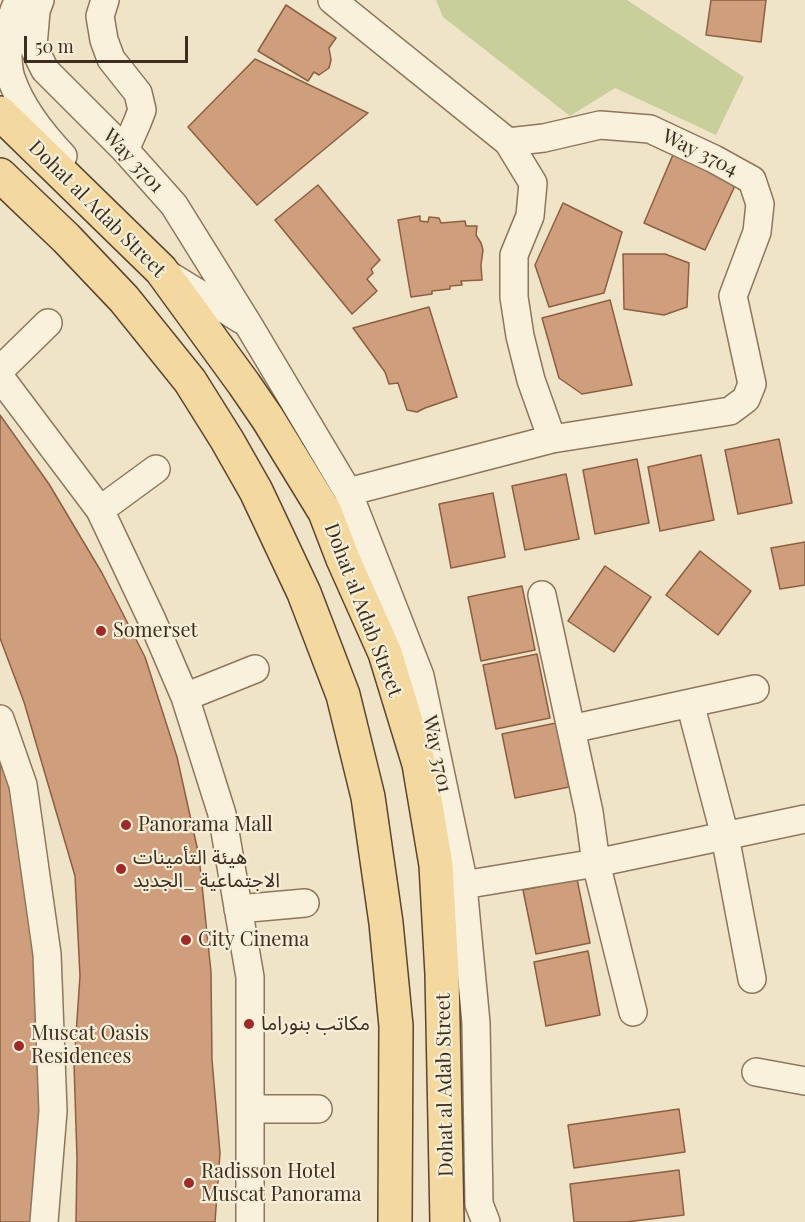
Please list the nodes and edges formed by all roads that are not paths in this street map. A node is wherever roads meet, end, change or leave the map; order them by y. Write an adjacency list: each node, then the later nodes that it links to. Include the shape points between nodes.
1 (19, 0): 9 (street, via 9,31 11,77 45,136 101,197)
2 (40, 0): 7 (street, Way 3701, via 33,46 45,70)
3 (105, 0): 7 (street, via 100,16 104,40 111,59 138,93 142,110)
4 (332, 0): 6 (street)
5 (0, 112): 9 (main road, Dohat al Adab Street)
6 (508, 142): 15 (street, via 533,183 530,216 514,255 514,297 531,380); 15 (street, Way 3704, via 600,125 650,129 752,180 760,204 757,232 733,296 752,384 746,399 730,411)
7 (124, 150): 12 (street, Way 3701, via 174,205)
8 (0, 175): 41 (main road, via 124,299 190,381 256,491 304,593 343,695 368,797 396,1026)
9 (123, 232): 10 (main road, Dohat al Adab Street)
10 (161, 270): 12 (street, Way 3701); 42 (main road, Dohat al Adab Street, via 274,428 325,512 385,653 419,764 436,865)
11 (48, 323): 13 (street)
12 (248, 324): 17 (street, Way 3701)
13 (0, 370)
14 (0, 377): 18 (street)
15 (552, 439): 17 (street, Way 3704)
16 (156, 469): 18 (street)
17 (348, 492): 29 (street, Way 3701, via 420,676)
18 (100, 510): 22 (street)
19 (542, 595): 25 (street)
20 (255, 669): 22 (street)
21 (755, 689): 23 (street)
22 (185, 697): 31 (street, via 222,814)
23 (690, 703): 25 (street); 27 (street)
24 (0, 719): 39 (street, via 22,785 47,954 53,1111)
25 (571, 729): 28 (street)
26 (805, 819): 27 (street)
27 (725, 836): 28 (street); 32 (street)
28 (596, 863): 29 (street); 33 (street)
29 (463, 885): 38 (street, Way 3701, via 476,1023)
30 (305, 903): 31 (street)
31 (238, 909): 36 (street, via 250,977)
32 (752, 979)
33 (633, 1012)
34 (756, 1072): 35 (street)
35 (805, 1081)
36 (250, 1109): 37 (street); 40 (street)
37 (318, 1109)
38 (482, 1216)
39 (44, 1222)
40 (250, 1222)
41 (394, 1222)
42 (447, 1222)

